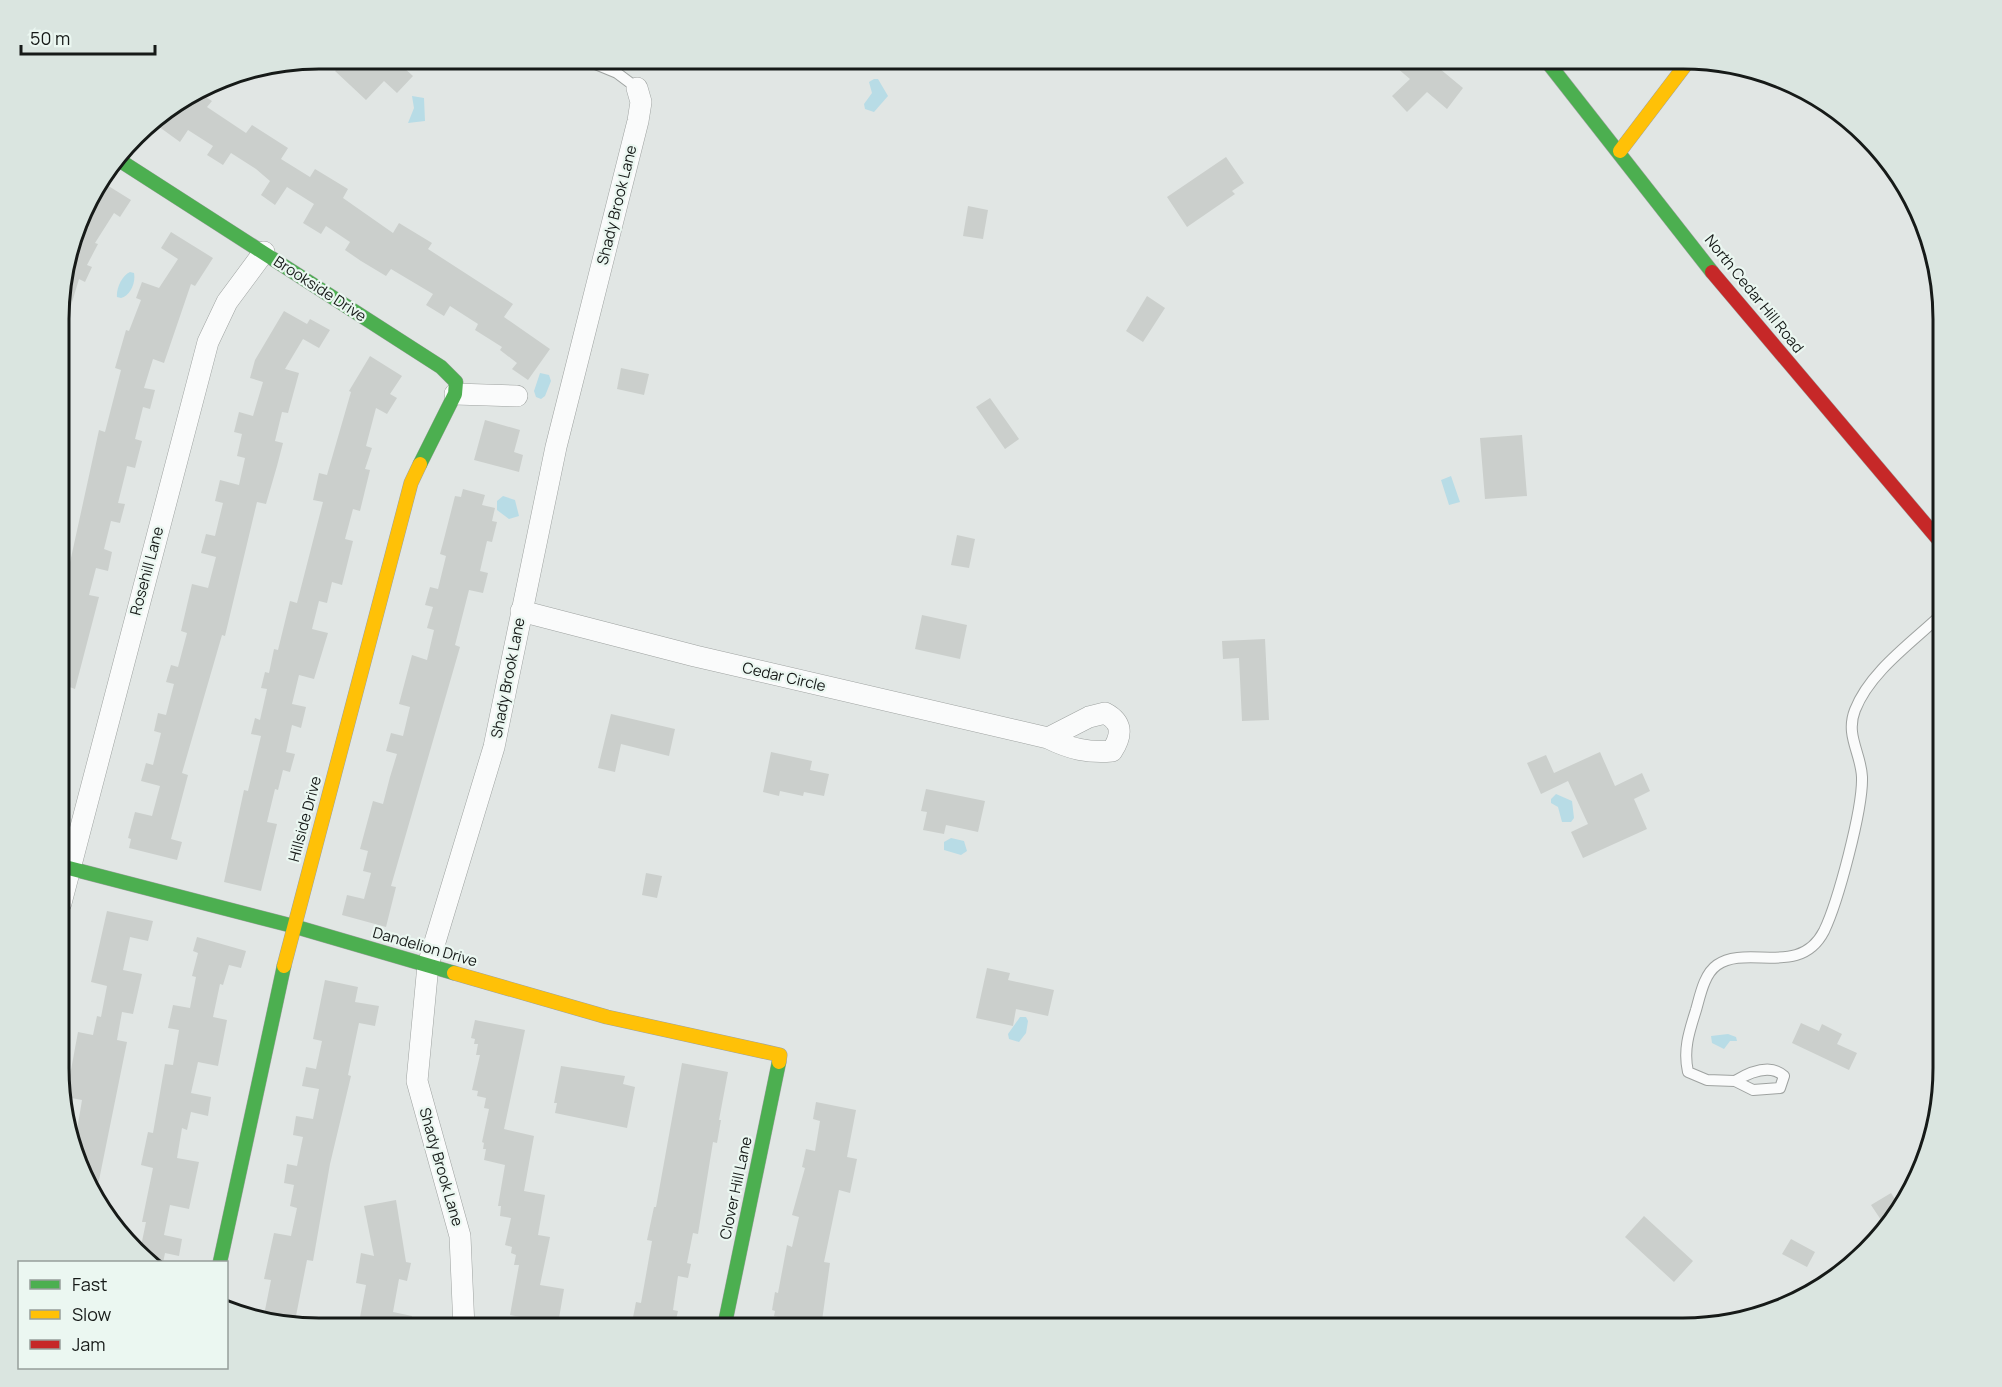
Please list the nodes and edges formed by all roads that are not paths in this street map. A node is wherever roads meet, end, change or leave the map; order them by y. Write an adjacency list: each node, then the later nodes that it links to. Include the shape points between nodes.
1 (607, 69): 4 (lane, Shady Brook Lane)
2 (1553, 69): 5 (street, North Cedar Hill Road)
3 (1682, 69): 5 (street)
4 (637, 88): 11 (street, Shady Brook Lane, via 638,121 556,447)
5 (1620, 151): 10 (street, North Cedar Hill Road, via 1716,276)
6 (124, 164): 7 (street, Brookside Drive)
7 (264, 252): 8 (street, Brookside Drive, via 441,367 456,381); 14 (street, Rosehill Lane, via 226,302 208,342)
8 (455, 394): 9 (street); 16 (street, Hillside Drive, via 411,483)
9 (517, 396)
10 (1933, 533)
11 (521, 611): 13 (street, Cedar Circle); 17 (street, Shady Brook Lane, via 494,747)
12 (1933, 623): 19 (lane, via 1878,675 1855,710 1850,733 1862,773 1861,794 1837,891 1819,940 1797,954 1728,961 1709,974 1684,1057 1688,1072 1707,1080)
13 (1048, 738)
14 (69, 852)
15 (69, 868): 16 (street, Dandelion Drive)
16 (293, 926): 17 (street, Dandelion Drive); 20 (street, Hillside Drive)
17 (428, 965): 18 (street, Dandelion Drive, via 607,1017); 21 (street, Shady Brook Lane, via 417,1081 460,1236)
18 (780, 1055): 22 (street, Clover Hill Lane)
19 (1735, 1081)
20 (220, 1261)
21 (464, 1318)
22 (726, 1318)

